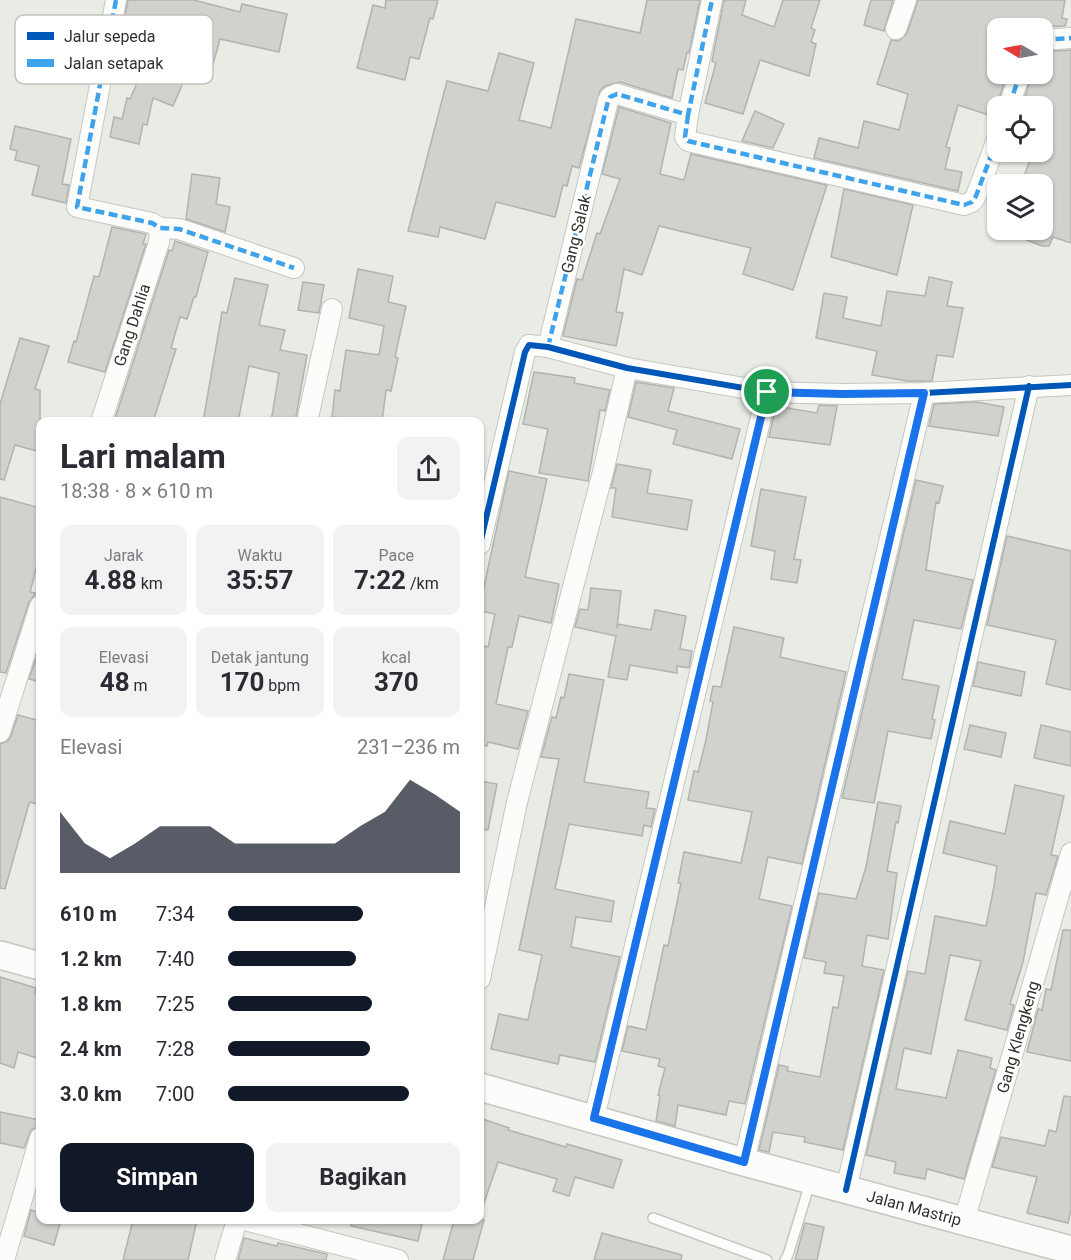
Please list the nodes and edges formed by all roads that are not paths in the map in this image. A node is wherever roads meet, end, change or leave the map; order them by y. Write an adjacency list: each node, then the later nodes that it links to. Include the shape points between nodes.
1 (116, 0): 4 (street)
2 (712, 0): 9 (street)
3 (906, 0): 5 (street)
4 (113, 15)
5 (896, 29)
6 (1071, 38): 7 (street)
7 (1053, 39)
8 (99, 84): 11 (street, via 77,207)
9 (688, 115): 10 (street, via 688,141 964,206 976,196); 14 (street, Gang Salak, via 617,94 610,97)
10 (989, 162)
11 (160, 228): 12 (street, via 179,229); 20 (street, Gang Dahlia, via 159,242)
12 (294, 268)
13 (332, 309): 21 (street)
14 (548, 347): 15 (street); 22 (street, via 529,345 525,352)
15 (627, 368): 18 (street); 28 (street, via 517,802)
16 (1071, 385): 17 (street)
17 (1029, 386): 19 (street); 35 (street)
18 (767, 392): 19 (street); 31 (street)
19 (924, 393): 33 (street)
20 (103, 417)
21 (308, 417)
22 (484, 527)
23 (36, 619): 24 (street)
24 (0, 732)
25 (1071, 853): 26 (street, Gang Klengkeng)
26 (1064, 906): 37 (street, Gang Klengkeng)
27 (1, 958): 29 (main road)
28 (484, 960)
29 (36, 965)
30 (484, 1088): 31 (main road, Jalan Mastrip)
31 (594, 1118): 33 (main road, Jalan Mastrip)
32 (36, 1152): 41 (street)
33 (744, 1162): 34 (main road, Jalan Mastrip)
34 (811, 1180): 35 (main road, Jalan Mastrip); 45 (lane)
35 (846, 1190): 37 (main road, Jalan Mastrip)
36 (653, 1218): 44 (lane)
37 (964, 1221): 40 (main road, Jalan Mastrip)
38 (236, 1224): 42 (street)
39 (260, 1224): 43 (street)
40 (1069, 1244)
41 (4, 1260)
42 (225, 1260)
43 (398, 1260)
44 (767, 1260)
45 (785, 1260)

